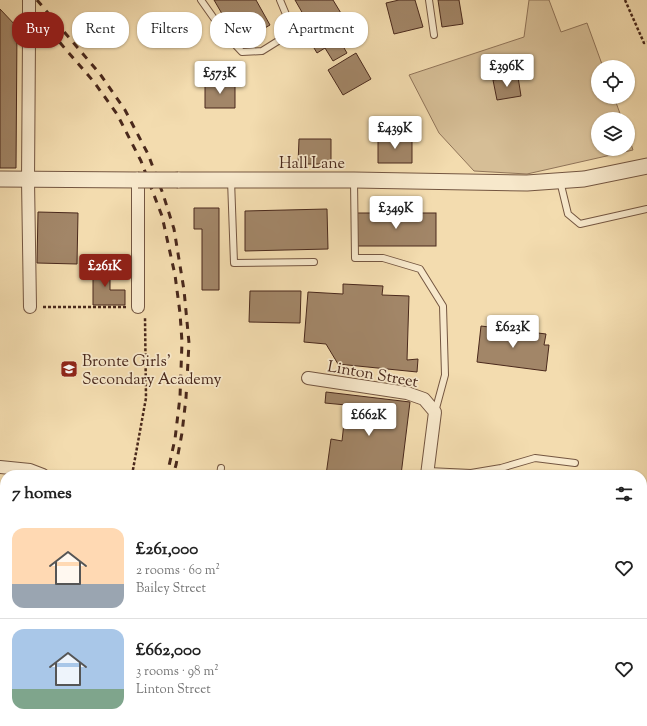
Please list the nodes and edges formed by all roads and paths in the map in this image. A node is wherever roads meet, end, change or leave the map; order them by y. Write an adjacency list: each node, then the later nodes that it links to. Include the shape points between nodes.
1 (29, 0): 10 (street, bridge)
2 (202, 0): 3 (lane, via 225,34 242,52 262,51 286,36 290,24)
3 (280, 0)
4 (429, 0): 6 (lane)
5 (625, 0): 7 (path, via 644,43)
6 (434, 35)
7 (647, 42)
8 (647, 166): 14 (street, Hall Lane, via 584,179)
9 (0, 179): 10 (street, Hall Lane)
10 (28, 180): 11 (street, Hall Lane); 17 (street)
11 (138, 180): 12 (street, Hall Lane, bridge); 18 (street)
12 (230, 180): 13 (street, Hall Lane); 16 (lane, via 234,263)
13 (354, 180): 14 (street, Hall Lane, via 527,183); 20 (lane, via 355,258 382,258 420,269 443,306 445,375)
14 (560, 181): 15 (lane, via 568,214 580,224)
15 (647, 209)
16 (314, 262)
17 (30, 307): 18 (path)
18 (138, 307): 24 (path, via 144,312 146,398)
19 (308, 378): 20 (street, Linton Street, via 407,393 424,399)
20 (435, 412): 25 (street)
21 (575, 463): 26 (lane, via 535,458)
22 (0, 467): 23 (street)
23 (30, 470)
24 (133, 470)
25 (428, 470)
26 (489, 470)

